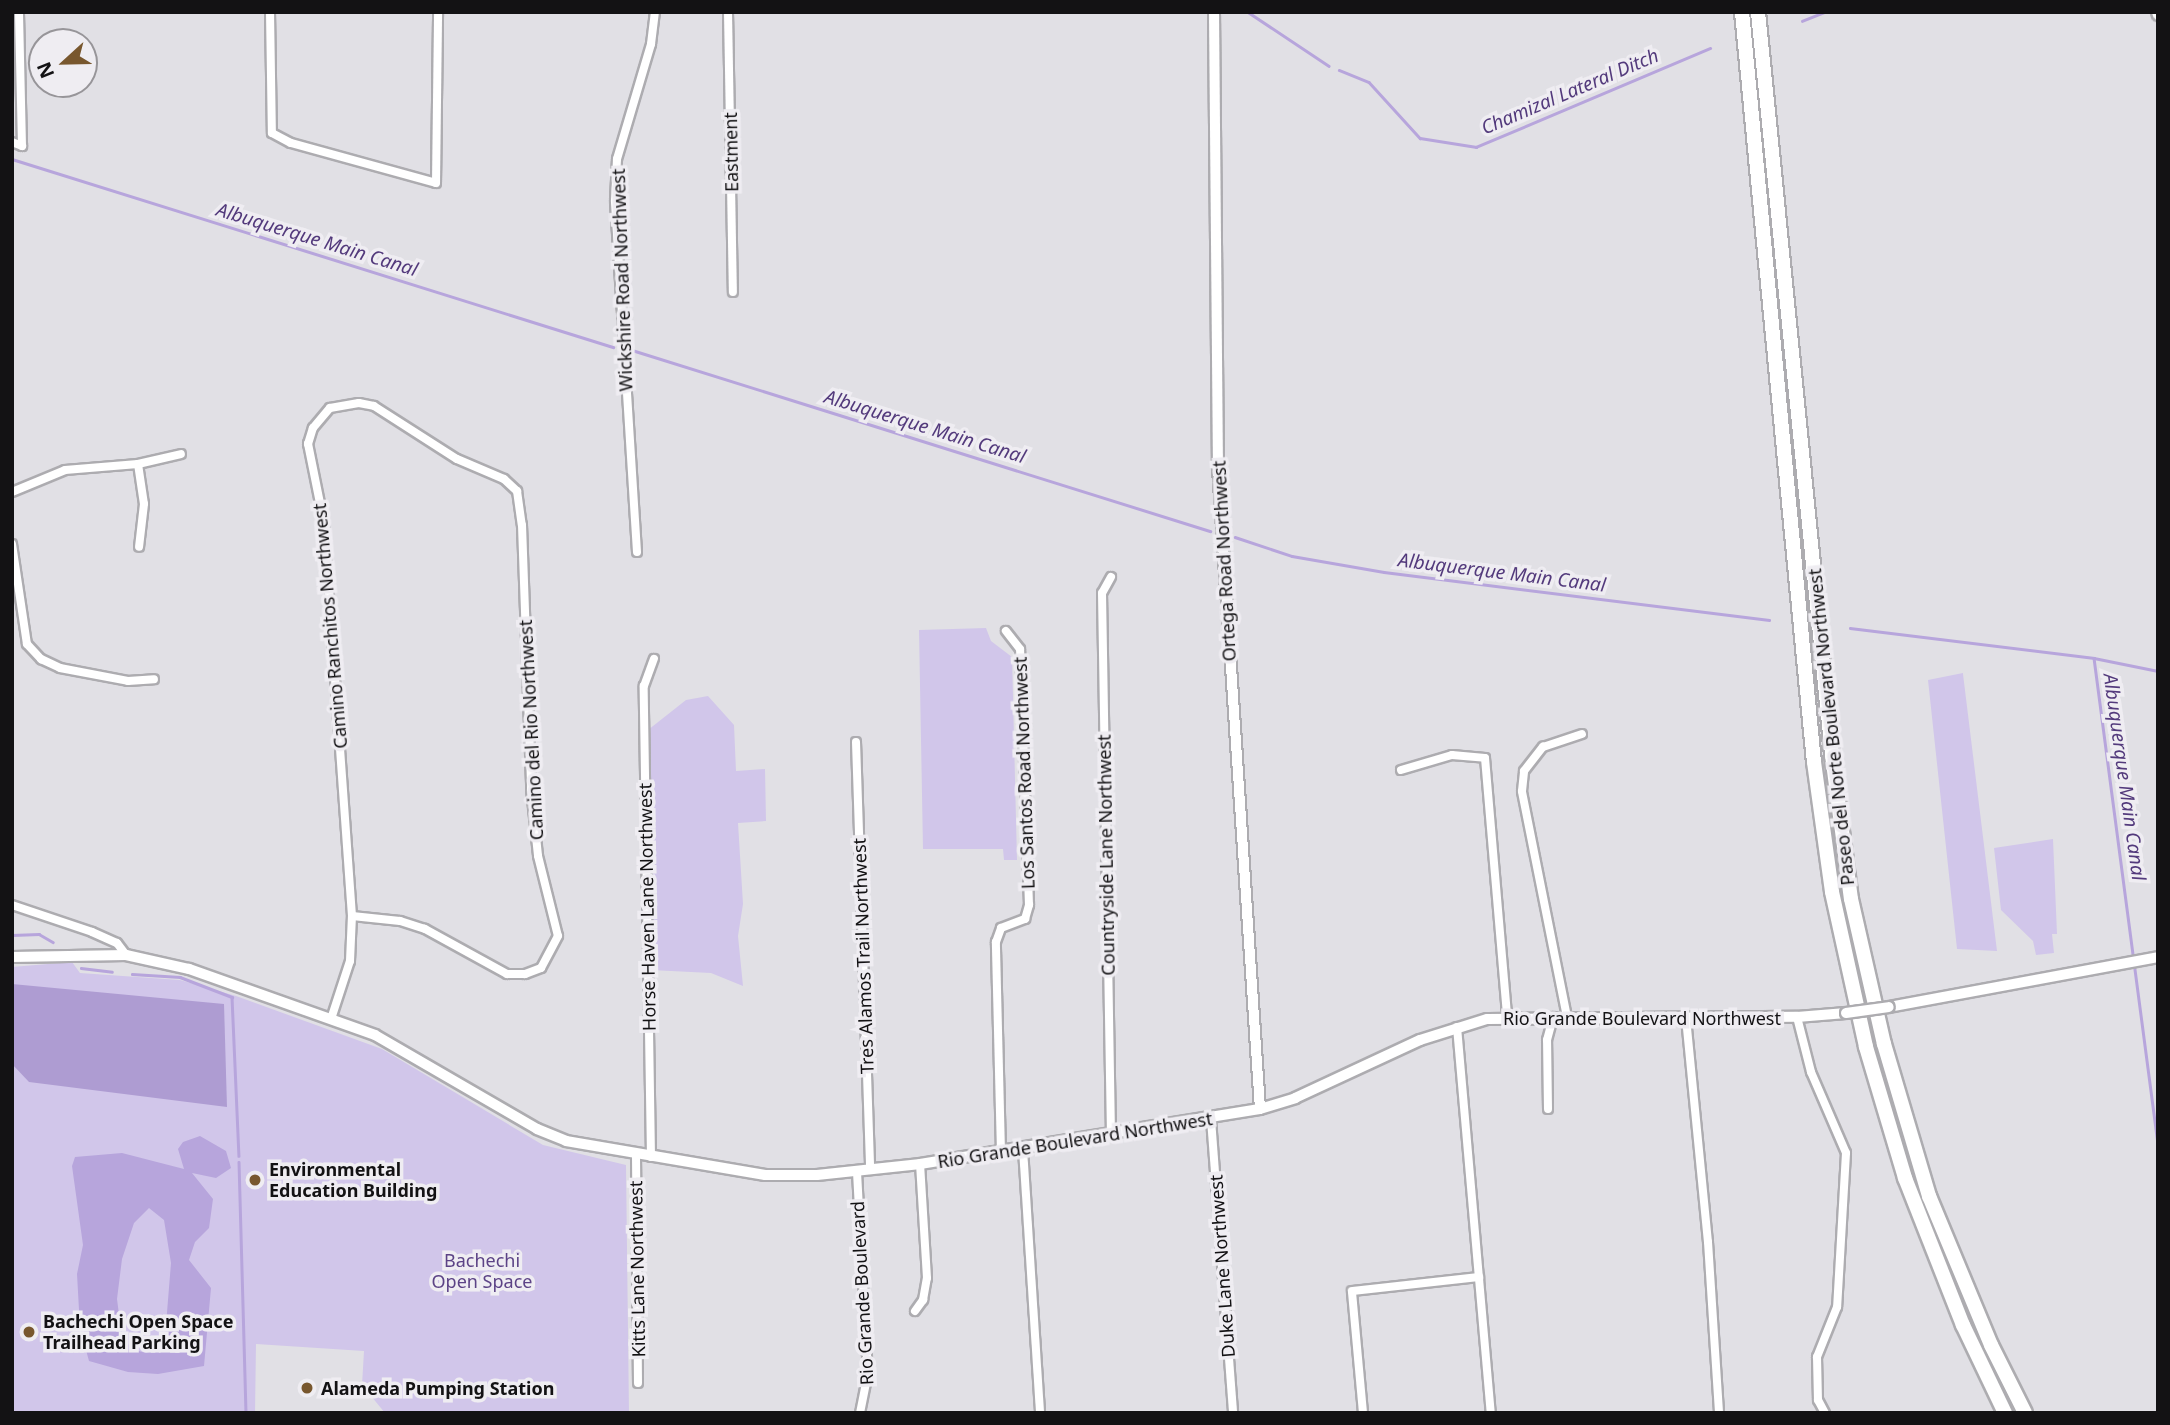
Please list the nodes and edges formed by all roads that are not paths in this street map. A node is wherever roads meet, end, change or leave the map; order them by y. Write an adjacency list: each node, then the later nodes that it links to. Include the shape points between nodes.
1 (19, 12): 9 (street, via 22,145)
2 (270, 12): 3 (street, via 272,133 291,143 436,183)
3 (438, 12)
4 (655, 12): 17 (street, Wickshire Road Northwest, via 651,44 617,159 615,201)
5 (729, 12): 10 (street, Eastment)
6 (1214, 12): 37 (street, Ortega Road Northwest, via 1218,468)
7 (1742, 12): 58 (highway, Paseo del Norte Boulevard Northwest, via 1812,749 1832,891 1866,1046 1905,1178 1963,1325)
8 (1758, 12): 59 (highway, Paseo del Norte Boulevard Northwest, via 1832,755 1851,899 1884,1044 1929,1196 1991,1345)
9 (12, 142)
10 (733, 292)
11 (181, 454): 12 (street)
12 (138, 464): 14 (street, via 65,470); 16 (street, via 144,504)
13 (517, 491): 26 (street, Camino del Rio Northwest, via 531,789 538,856 555,913 558,936 554,951 541,968 507,975 425,929); 26 (street, Camino Ranchitos Northwest, via 374,406 359,403 330,408 313,428 308,460 324,523)
14 (12, 492)
15 (12, 544): 21 (street, via 27,644 41,659 60,668 128,681)
16 (139, 547)
17 (637, 552)
18 (1111, 577): 40 (street, Countryside Lane Northwest, via 1102,593)
19 (1006, 631): 42 (street, Los Santos Road Northwest, via 1020,649 1030,905 1025,919 1001,928 996,942)
20 (654, 659): 44 (street, Horse Haven Lane Northwest, via 644,686)
21 (154, 679)
22 (1582, 734): 32 (street, via 1561,737 1533,756 1524,771 1522,791)
23 (856, 742): 46 (street, Tres Alamos Trail Northwest)
24 (1401, 770): 30 (street, via 1452,755 1485,758)
25 (12, 905): 27 (street, via 92,932 117,943)
26 (352, 916): 35 (street, Camino Ranchitos Northwest, via 350,961)
27 (126, 955): 28 (street, Rio Grande Boulevard Northwest); 35 (street, Rio Grande Boulevard Northwest, via 189,969)
28 (12, 957)
29 (2158, 957): 33 (street, Rio Grande Boulevard Northwest, bridge, via 1889,1007)
30 (1507, 1017): 31 (street, Rio Grande Boulevard Northwest); 36 (street, Rio Grande Boulevard Northwest)
31 (1553, 1017): 32 (street, Rio Grande Boulevard Northwest); 38 (street, via 1547,1040)
32 (1567, 1017): 34 (street, Rio Grande Boulevard Northwest)
33 (1797, 1017): 34 (street, Rio Grande Boulevard Northwest); 57 (street, via 1811,1072 1846,1153 1837,1307 1817,1357 1818,1400)
34 (1686, 1018): 56 (street)
35 (331, 1019): 43 (street, Rio Grande Boulevard Northwest, via 376,1035 537,1129 566,1141)
36 (1457, 1027): 37 (street, Rio Grande Boulevard Northwest); 48 (street)
37 (1260, 1109): 39 (street, Rio Grande Boulevard Northwest)
38 (1548, 1110)
39 (1211, 1119): 40 (street, Rio Grande Boulevard Northwest); 53 (street, Duke Lane Northwest)
40 (1111, 1135): 41 (street, Rio Grande Boulevard Northwest)
41 (1023, 1149): 42 (street, Rio Grande Boulevard Northwest); 52 (street)
42 (1001, 1153): 45 (street, Rio Grande Boulevard Northwest)
43 (636, 1155): 44 (street, Rio Grande Boulevard Northwest); 50 (street, Kitts Lane Northwest)
44 (650, 1157): 47 (street, Rio Grande Boulevard Northwest, via 765,1175)
45 (920, 1164): 46 (street, Rio Grande Boulevard Northwest); 49 (street, via 926,1278 923,1300)
46 (870, 1170): 47 (street, Rio Grande Boulevard Northwest)
47 (857, 1171): 51 (street, Rio Grande Boulevard, via 868,1373)
48 (1479, 1277): 54 (street, via 1352,1291); 55 (street)
49 (915, 1311)
50 (638, 1383)
51 (860, 1413)
52 (1040, 1413)
53 (1233, 1413)
54 (1363, 1413)
55 (1491, 1413)
56 (1719, 1413)
57 (1825, 1413)
58 (2005, 1413)
59 (2025, 1413)

